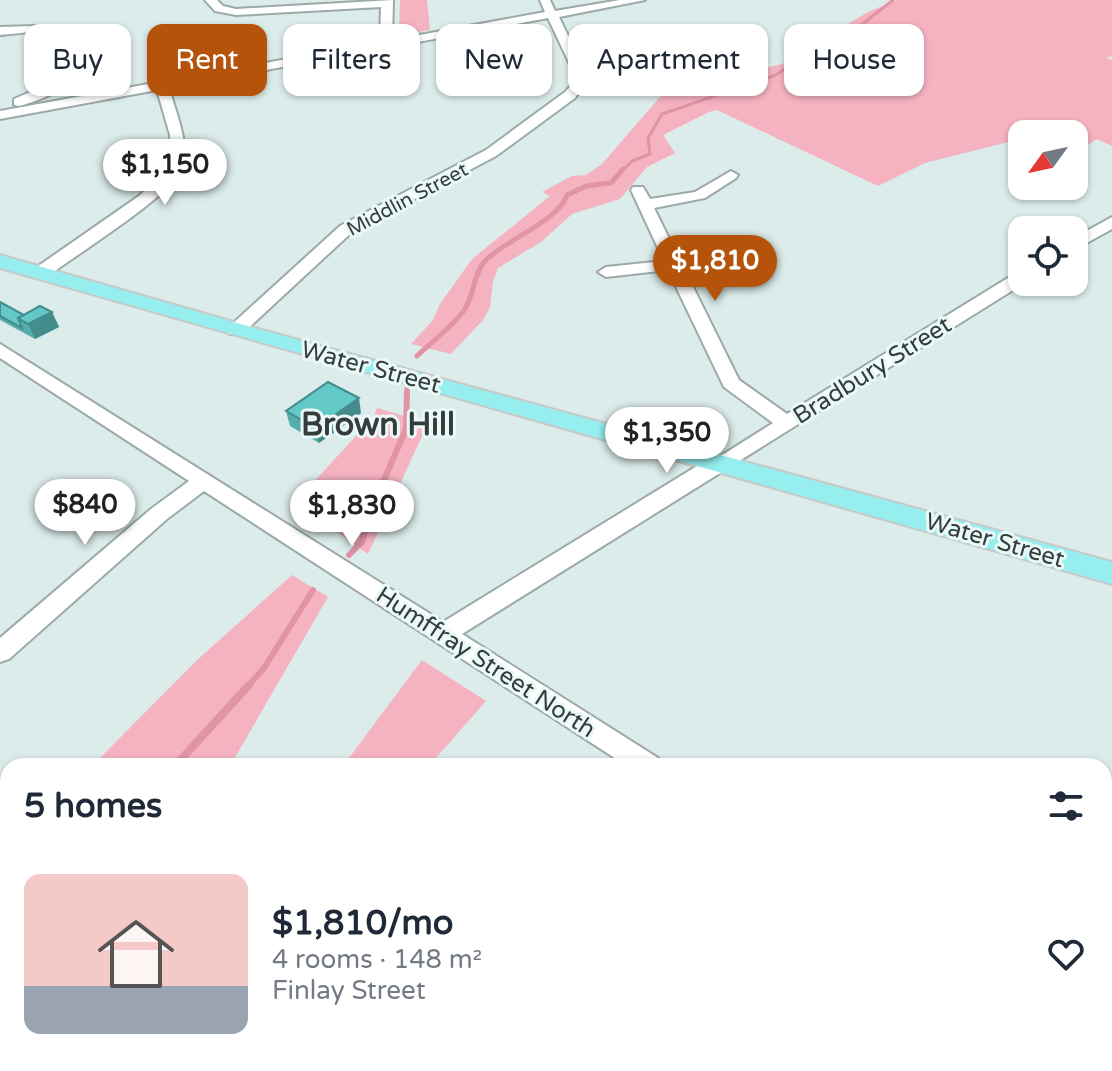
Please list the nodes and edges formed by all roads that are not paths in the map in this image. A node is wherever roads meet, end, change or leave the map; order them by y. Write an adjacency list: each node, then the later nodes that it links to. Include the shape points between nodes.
1 (211, 0): 4 (street, via 219,9 236,12)
2 (544, 0): 5 (street)
3 (639, 0): 5 (street)
4 (386, 2): 6 (street)
5 (552, 15): 9 (street); 23 (street, Middlin Street, via 580,75 570,95 491,153 346,229)
6 (386, 24)
7 (0, 31): 8 (street)
8 (24, 31)
9 (420, 38)
10 (147, 86): 14 (street)
11 (34, 96): 14 (street)
12 (67, 96): 14 (street)
13 (166, 96): 21 (street, via 177,135 174,171 144,199)
14 (1, 109)
15 (731, 175): 19 (street, via 697,198 641,197)
16 (1112, 222): 17 (street)
17 (1088, 237)
18 (0, 261): 21 (main road, Water Street)
19 (673, 265): 20 (street); 25 (street, via 731,383)
20 (606, 272)
21 (40, 273): 23 (main road, Water Street)
22 (1008, 286): 25 (street, Bradbury Street)
23 (236, 330): 26 (main road, Water Street)
24 (0, 350): 27 (street, Humffray Street North)
25 (786, 423): 26 (street, Bradbury Street)
26 (720, 464): 28 (main road, Water Street); 29 (street, Bradbury Street)
27 (203, 481): 29 (street, Humffray Street North); 30 (street)
28 (1112, 573)
29 (443, 634): 31 (street, Humffray Street North)
30 (0, 652)
31 (637, 758)

